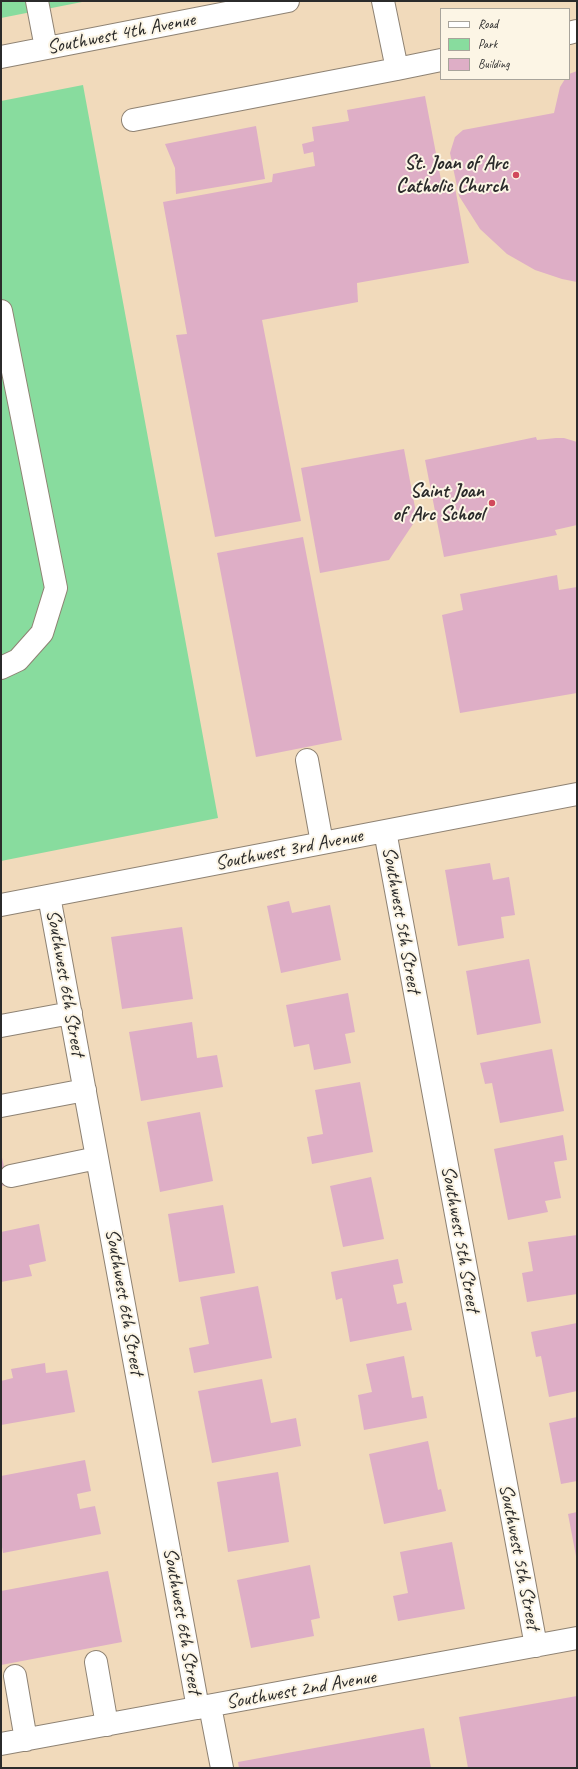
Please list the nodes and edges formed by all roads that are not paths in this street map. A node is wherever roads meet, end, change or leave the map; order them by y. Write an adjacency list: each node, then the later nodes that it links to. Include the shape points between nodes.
1 (37, 1): 4 (street)
2 (288, 1): 4 (street, Southwest 4th Avenue)
3 (383, 1): 7 (street)
4 (46, 48): 5 (street, Southwest 4th Avenue)
5 (1, 57)
6 (440, 60): 7 (street)
7 (397, 69): 8 (street)
8 (133, 120)
9 (1, 312): 10 (street, via 56,588 42,633 18,660)
10 (1, 668)
11 (307, 760): 14 (street)
12 (577, 794): 13 (street, Southwest 3rd Avenue)
13 (385, 831): 14 (street, Southwest 3rd Avenue); 24 (street, Southwest 5th Street)
14 (322, 843): 15 (street, Southwest 3rd Avenue)
15 (49, 896): 16 (street, Southwest 3rd Avenue); 17 (street, Southwest 6th Street)
16 (1, 905)
17 (71, 1013): 18 (street); 19 (street, Southwest 6th Street)
18 (1, 1026)
19 (85, 1090): 20 (street); 21 (street, Southwest 6th Street)
20 (1, 1106)
21 (97, 1158): 22 (street); 27 (street, Southwest 6th Street)
22 (11, 1176)
23 (577, 1638): 24 (street, Southwest 2nd Avenue)
24 (536, 1646): 27 (street, Southwest 2nd Avenue)
25 (96, 1662): 28 (street)
26 (14, 1676): 29 (street)
27 (204, 1707): 28 (street, Southwest 2nd Avenue); 31 (street, Southwest 6th Street)
28 (107, 1725): 29 (street, Southwest 2nd Avenue)
29 (26, 1740): 30 (street, Southwest 2nd Avenue)
30 (1, 1744)
31 (222, 1768)

